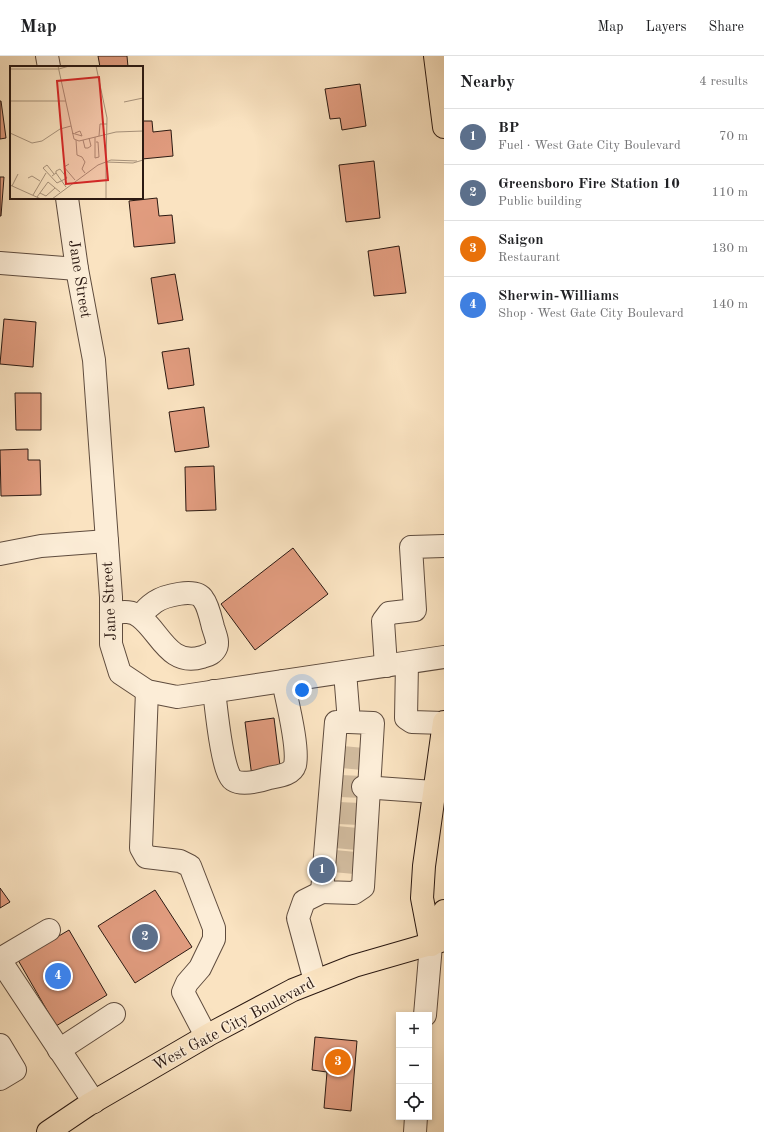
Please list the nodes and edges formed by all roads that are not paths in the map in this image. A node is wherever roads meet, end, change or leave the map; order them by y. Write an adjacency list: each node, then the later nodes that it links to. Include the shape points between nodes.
1 (47, 56): 3 (street)
2 (435, 56): 4 (main road)
3 (49, 66)
4 (444, 127)
5 (67, 199): 7 (street, Jane Street)
6 (0, 263): 7 (street)
7 (77, 269): 8 (street, Jane Street, via 94,360)
8 (107, 541): 10 (street, via 41,546); 11 (street, Jane Street)
9 (444, 546): 15 (street, via 411,547 415,610 389,613 383,621)
10 (0, 554)
11 (111, 613): 12 (street, via 129,611); 18 (street, Jane Street, via 111,644 120,673)
12 (140, 617)
13 (444, 656): 14 (street, Jane Street)
14 (407, 663): 15 (street, Jane Street); 21 (street, via 406,718 412,722)
15 (386, 666): 16 (street, Jane Street)
16 (345, 672): 17 (street, Jane Street); 20 (street)
17 (283, 681): 19 (street, Jane Street); 19 (street, via 296,752 295,765 291,772 261,781 241,782 233,780 229,774 221,745)
18 (147, 691): 19 (street, Jane Street, via 177,697); 33 (street, via 141,848 146,857 180,861 190,866 214,928 214,939 200,968 183,992)
19 (214, 691)
20 (349, 722): 22 (street, via 373,723 367,759); 24 (street, via 336,722 336,786)
21 (444, 723): 23 (main road)
22 (366, 787): 23 (street); 24 (street)
23 (434, 792): 28 (main road, via 422,898)
24 (349, 814): 25 (street, via 331,837); 25 (street, via 362,840 360,863 363,887 354,893)
25 (322, 892): 30 (street, via 304,901 298,918)
26 (444, 911): 28 (main road)
27 (49, 930): 29 (street)
28 (440, 945): 30 (main road, West Gate City Boulevard, via 354,966); 31 (street)
29 (0, 959): 35 (street)
30 (315, 981): 33 (main road, West Gate City Boulevard)
31 (426, 1012)
32 (114, 1014): 35 (street)
33 (206, 1036): 37 (main road, West Gate City Boulevard)
34 (0, 1045): 36 (street, via 16,1070)
35 (59, 1050): 37 (street)
36 (0, 1079)
37 (94, 1102): 39 (main road, West Gate City Boulevard)
38 (416, 1120): 40 (street)
39 (48, 1132)
40 (415, 1132)

